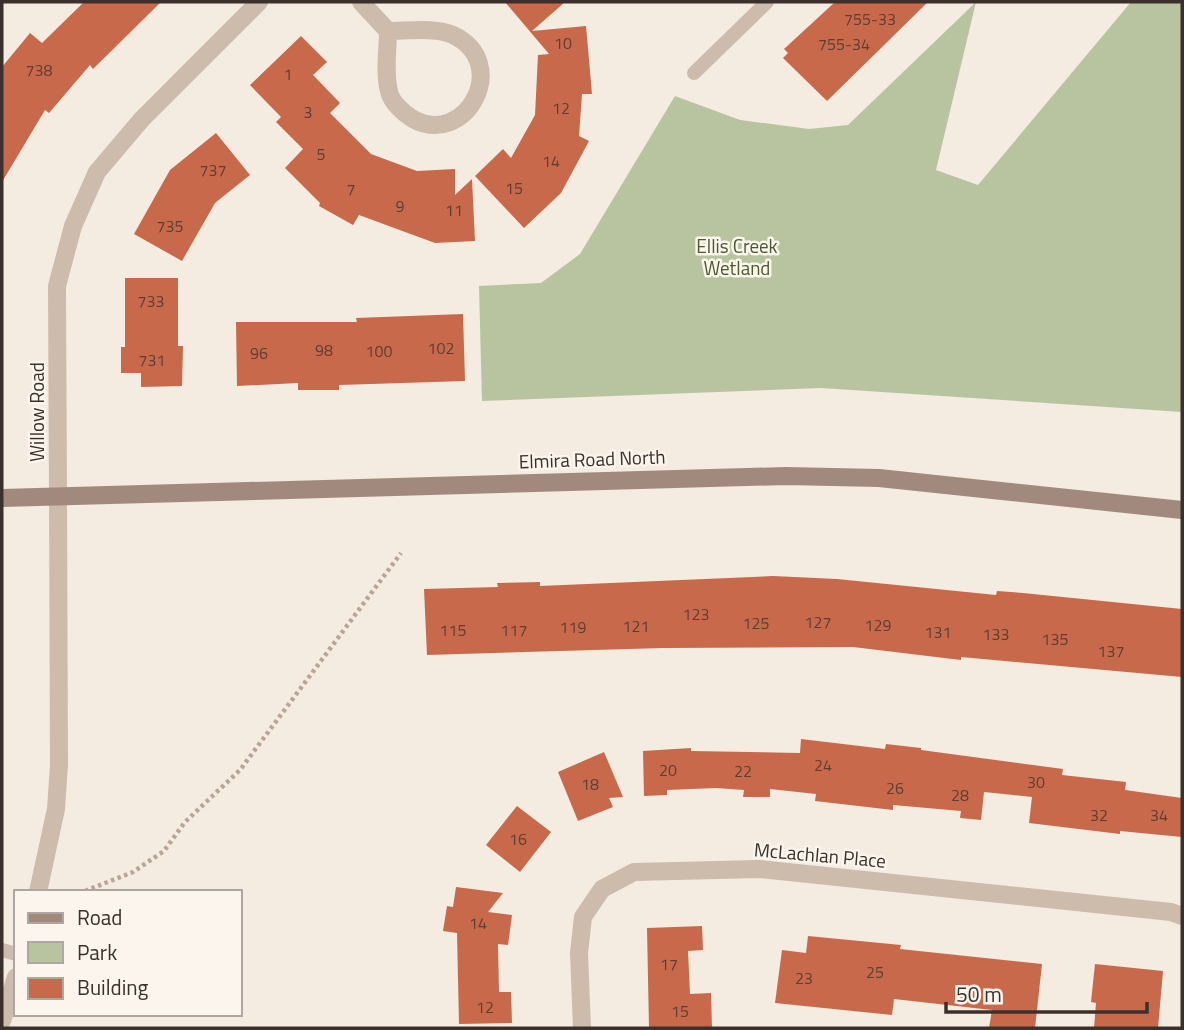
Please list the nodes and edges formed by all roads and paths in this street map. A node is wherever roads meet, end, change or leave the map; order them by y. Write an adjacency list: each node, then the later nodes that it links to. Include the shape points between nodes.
1 (259, 2): 6 (street, Willow Road, via 142,119 97,172 73,226 57,286)
2 (361, 2): 4 (street)
3 (767, 2): 5 (lane)
4 (388, 31): 4 (street, via 389,93 402,113 424,125 449,122 472,107 482,80 473,49 452,34)
5 (694, 74)
6 (58, 497): 7 (main road, Elmira Road North); 8 (main road, Elmira Road North, via 786,476 879,478); 10 (street, Willow Road, via 60,752 56,809)
7 (2, 498)
8 (1182, 510)
9 (401, 553): 11 (path, via 240,770 185,822 164,851 133,872)
10 (38, 890)
11 (88, 890)
12 (1182, 916): 15 (street, McLachlan Place, via 759,869 635,872 602,888 583,917 579,953)
13 (14, 983): 14 (street)
14 (2, 1021)
15 (582, 1028)

